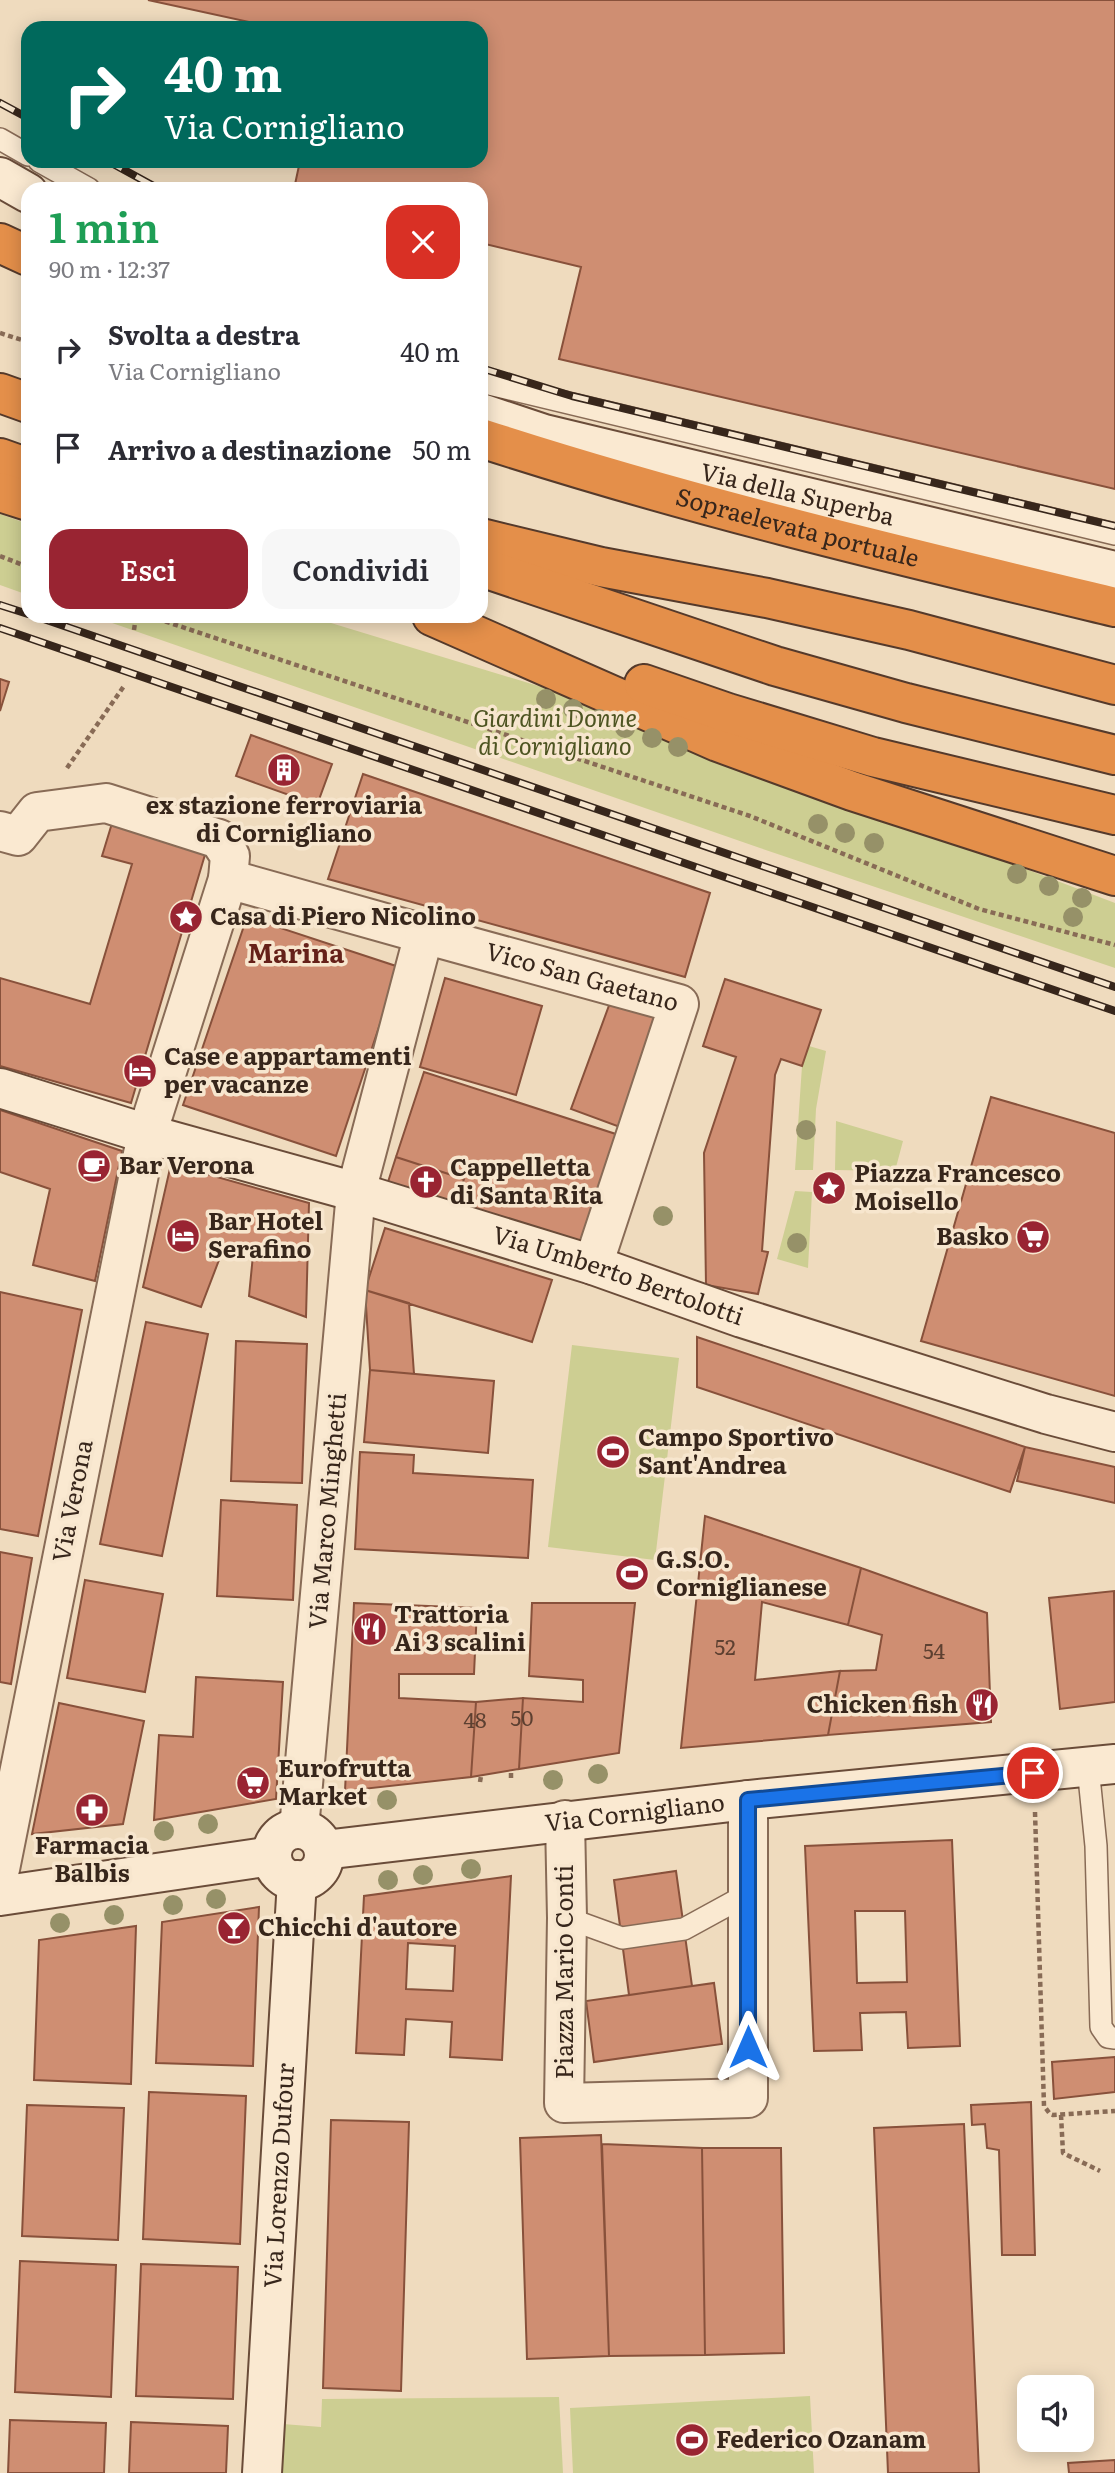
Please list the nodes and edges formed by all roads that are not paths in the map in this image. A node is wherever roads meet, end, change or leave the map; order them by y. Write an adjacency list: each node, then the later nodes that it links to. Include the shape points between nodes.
1 (0, 139): 2 (lane)
2 (21, 151)
3 (52, 168): 5 (lane)
4 (0, 177): 6 (street)
5 (76, 182)
6 (21, 189)
7 (0, 243): 8 (highway)
8 (21, 253)
9 (488, 384): 18 (lane)
10 (0, 393): 11 (highway)
11 (21, 400)
12 (488, 415): 21 (street, Via della Superba, via 544,434)
13 (488, 440): 22 (highway, Sopraelevata portuale, via 787,527)
14 (0, 458): 15 (highway)
15 (21, 466)
16 (0, 492): 17 (highway)
17 (21, 499)
18 (1115, 534)
19 (488, 540): 25 (highway, via 909,630)
20 (488, 569): 26 (highway, via 775,666)
21 (1115, 571)
22 (1115, 607)
23 (448, 623): 29 (highway, via 718,742)
24 (467, 623): 27 (highway, via 728,713 873,757)
25 (1115, 685)
26 (1115, 755)
27 (1115, 816)
28 (18, 826): 30 (street, via 106,803 219,839 230,856)
29 (1115, 876)
30 (228, 879): 31 (street); 33 (street, Via Verona)
31 (424, 934): 34 (street, Via Marco Minghetti); 35 (street, Vico San Gaetano, via 680,1003)
32 (0, 1088): 33 (street, Via Umberto Bertolotti)
33 (147, 1134): 34 (street, Via Umberto Bertolotti); 43 (street, Via Verona)
34 (356, 1192): 35 (street, Via Umberto Bertolotti); 40 (street, Via Marco Minghetti)
35 (593, 1265): 36 (street, Via Umberto Bertolotti, via 780,1330)
36 (1115, 1432)
37 (1101, 1766): 38 (street, Via Cornigliano); 41 (lane)
38 (748, 1800): 39 (street, Via Cornigliano); 45 (street, Piazza Mario Conti)
39 (565, 1820): 40 (street, Via Cornigliano); 47 (street, Piazza Mario Conti)
40 (311, 1839): 44 (street, via 322,1867 317,1873 310,1878)
41 (1096, 1846): 42 (lane); 48 (lane, via 1101,2027 1108,2037)
42 (1115, 1866)
43 (0, 1868)
44 (285, 1868): 46 (street); 49 (street, Via Lorenzo Dufour)
45 (748, 1894): 47 (lane, via 672,1931 622,1937); 47 (street, Piazza Mario Conti, via 748,2098 564,2103)
46 (0, 1896)
47 (567, 1918)
48 (1115, 2038)
49 (262, 2473)

